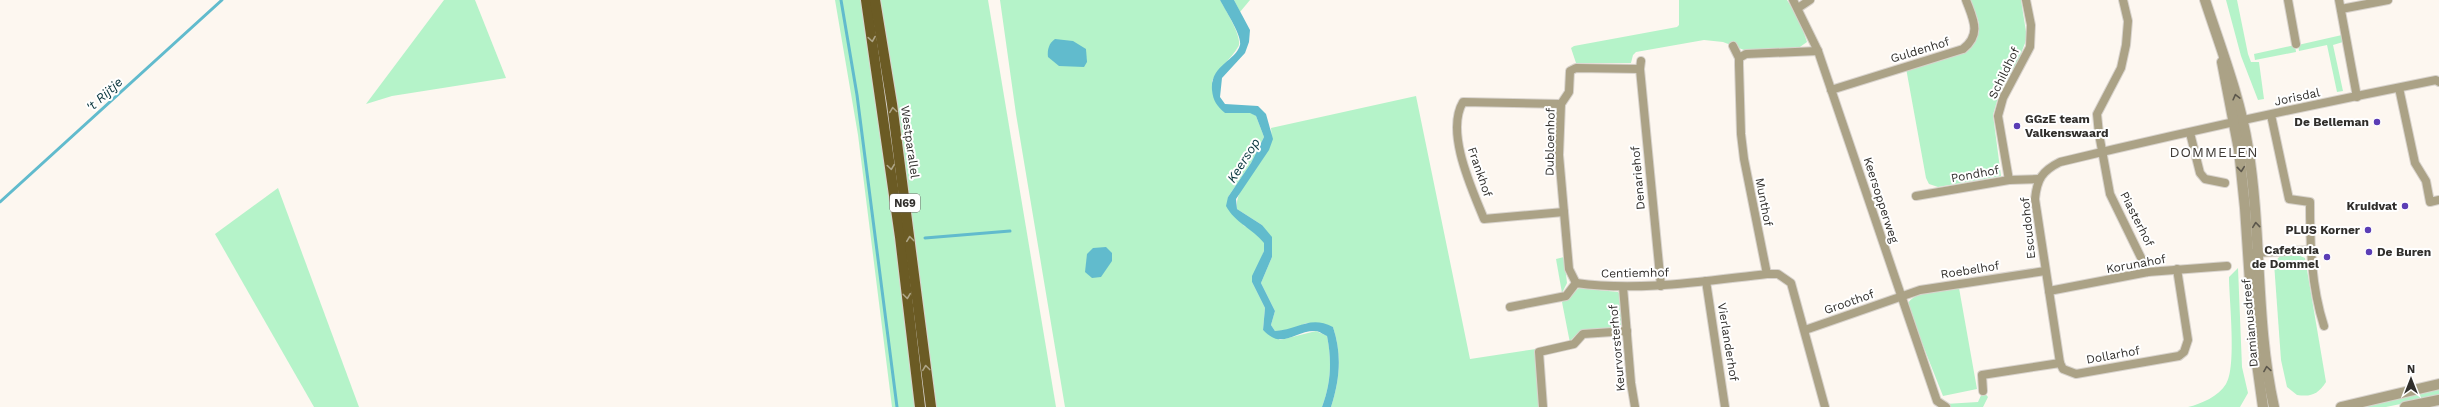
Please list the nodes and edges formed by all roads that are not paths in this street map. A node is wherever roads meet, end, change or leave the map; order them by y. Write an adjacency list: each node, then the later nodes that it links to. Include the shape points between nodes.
1 (866, 0): 55 (main road, Westparallel / N69, one-way to 55, via 896,206)
2 (875, 0): 56 (main road, Westparallel / N69, one-way to 2, via 892,104)
3 (1793, 0): 12 (street, Keersopperweg)
4 (1810, 0): 12 (street)
5 (1966, 0): 21 (street, Guldenhof, via 1975,26 1970,43 1963,49)
6 (2026, 0): 29 (street, Schildhof, via 2030,47 2003,98 1998,116)
7 (2123, 0): 27 (street, Piasterhof, via 2128,21 2122,68 2097,114)
8 (2205, 0): 25 (street, Damianusdreef, via 2231,74)
9 (2288, 0): 14 (street)
10 (2339, 0): 13 (street)
11 (2388, 0): 13 (street)
12 (1798, 8): 16 (street, Keersopperweg)
13 (2341, 9): 22 (street)
14 (2296, 44)
15 (1732, 46): 17 (street)
16 (1818, 51): 17 (street, via 1746,54); 21 (street, Keersopperweg)
17 (1739, 58): 40 (street, Munthof, via 1743,153)
18 (1640, 65): 23 (street, Dubloenhof, via 1576,68 1570,71 1569,92); 43 (street, Denariehof)
19 (2437, 81): 20 (street, Jorisdal)
20 (2400, 88): 22 (street, Jorisdal); 32 (street, via 2415,162 2426,181 2430,202)
21 (1831, 90): 46 (street, Keersopperweg)
22 (2357, 97): 24 (street, Jorisdal)
23 (1561, 104): 33 (street, Dubloenhof, via 1559,155); 33 (street, Frankhof, via 1463,102 1460,108 1458,150 1484,219)
24 (2271, 115): 25 (street, Jorisdal); 34 (street, via 2289,199 2310,202)
25 (2238, 122): 26 (street); 35 (street, Damianusdreef, via 2248,148)
26 (2190, 133): 27 (street); 30 (street, via 2200,173 2205,178)
27 (2102, 152): 28 (street, via 2060,162 2046,169); 39 (street, Piasterhof, via 2110,194)
28 (2038, 179): 29 (street, Pondhof); 38 (street, Escudohof, via 2035,199)
29 (2009, 180): 31 (street, Pondhof)
30 (2225, 183)
31 (1916, 196)
32 (2439, 200)
33 (1564, 212): 42 (street, Dubloenhof, via 1569,269)
34 (2310, 250): 35 (street); 48 (street, via 2317,291 2316,302)
35 (2254, 253): 62 (street, Damianusdreef, via 2254,342); 63 (street, Damianusdreef, one-way to 35, via 2263,345)
36 (2227, 266): 37 (street, Korunahof)
37 (2177, 269): 39 (street, Korunahof); 51 (street, Dollarhof, via 2188,340 2184,352 2179,356 2076,374 2063,369)
38 (2045, 271): 45 (street, Escudohof); 46 (street, Roebelhof, via 1920,290)
39 (2148, 272): 45 (street, Korunahof)
40 (1767, 274): 41 (street, Centiemhof); 49 (street, via 1778,274 1791,283)
41 (1706, 281): 43 (street, Centiemhof); 59 (street, Vierlanderhof)
42 (1576, 283): 44 (street, Centiemhof); 47 (street, via 1566,296)
43 (1661, 286): 44 (street, Centiemhof)
44 (1623, 287): 50 (street, Keurvorsterhof)
45 (2049, 291): 51 (street, Escudohof)
46 (1900, 296): 49 (street, Groothof); 61 (street, Keersopperweg, via 1937,401)
47 (1510, 307)
48 (2324, 326)
49 (1805, 330): 60 (street)
50 (1627, 331): 57 (street, via 1583,334 1574,344 1539,352); 58 (street, Keurvorsterhof, via 1630,384)
51 (2060, 363): 53 (street, via 1982,375)
52 (2439, 384): 64 (street)
53 (1983, 391)
54 (2439, 400): 65 (street)
55 (920, 407)
56 (931, 407)
57 (1543, 407)
58 (1635, 407)
59 (1725, 407)
60 (1825, 407)
61 (1946, 407)
62 (2263, 407)
63 (2274, 407)
64 (2341, 407)
65 (2405, 407)

